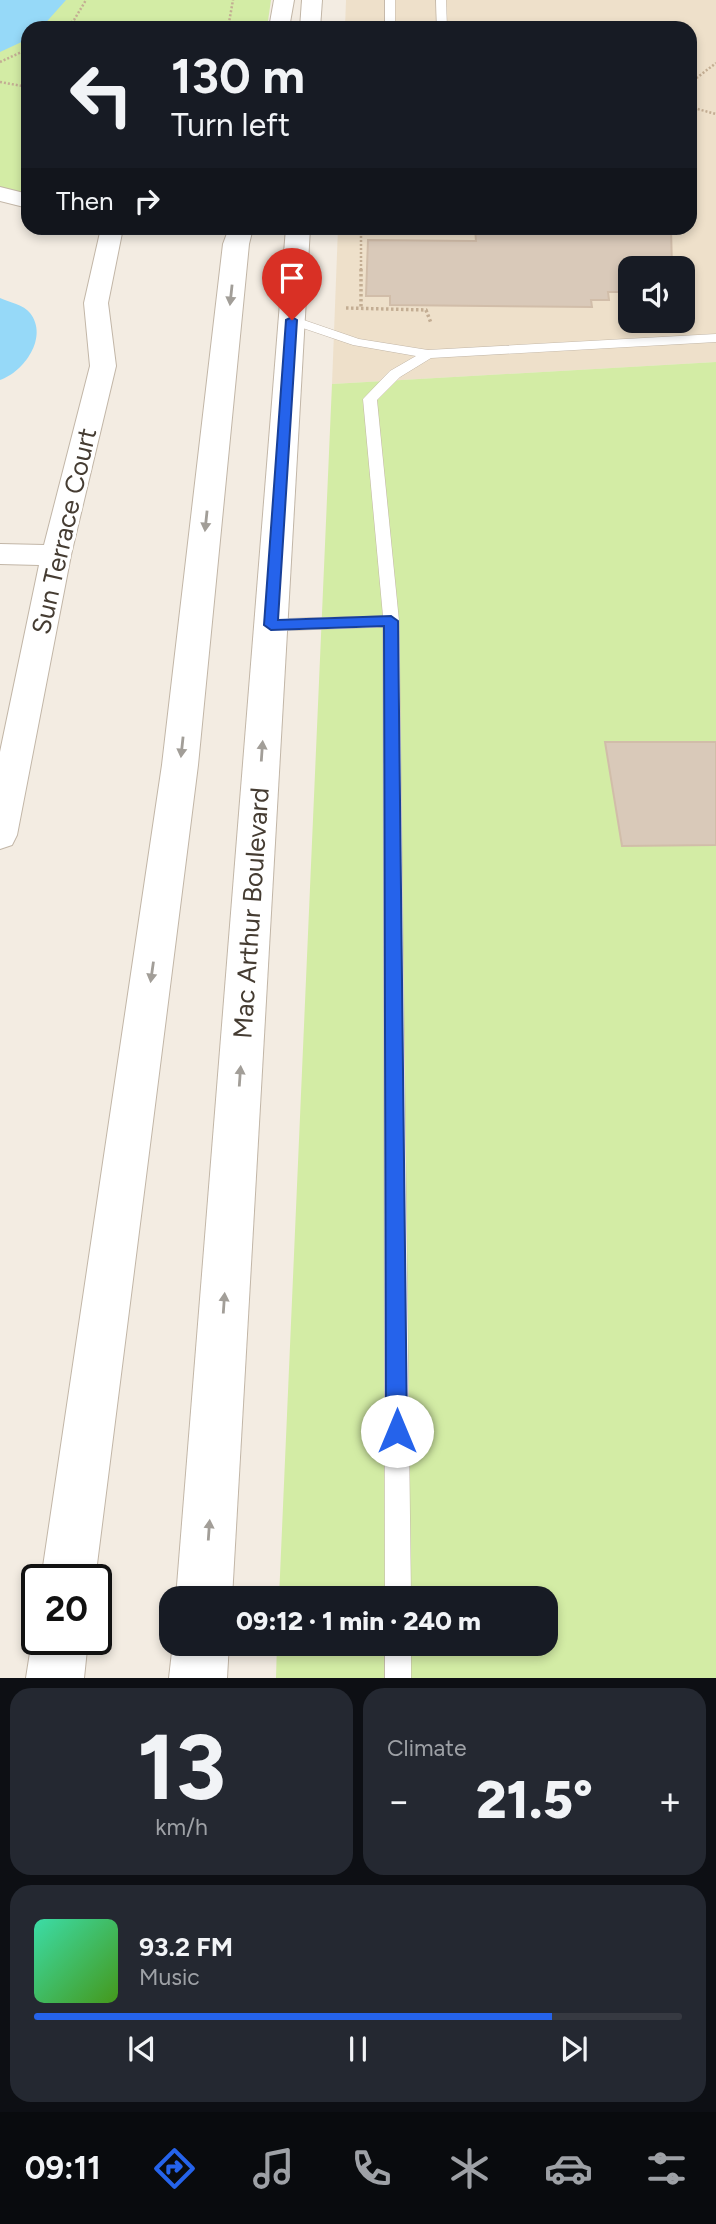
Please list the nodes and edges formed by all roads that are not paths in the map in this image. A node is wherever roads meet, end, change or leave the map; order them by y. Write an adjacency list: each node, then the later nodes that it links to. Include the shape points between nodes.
1 (284, 0): 5 (street)
2 (312, 0): 6 (street)
3 (390, 0): 7 (lane)
4 (441, 0): 8 (lane)
5 (280, 21)
6 (310, 21)
7 (390, 21)
8 (442, 21)
9 (0, 194): 10 (street)
10 (21, 199)
11 (111, 235): 18 (street, Sun Terrace Court, via 96,303 103,366)
12 (239, 235): 22 (street, one-way to 22, via 180,765)
13 (298, 235): 14 (street, Mac Arthur Boulevard)
14 (292, 320): 16 (lane, via 357,342); 20 (street, Mac Arthur Boulevard)
15 (716, 338): 16 (lane)
16 (428, 354): 19 (lane, via 395,374 370,399)
17 (0, 554): 18 (street)
18 (56, 555): 21 (street, Sun Terrace Court)
19 (391, 621): 20 (lane); 24 (lane)
20 (271, 625): 23 (street, Mac Arthur Boulevard, one-way to 20)
21 (0, 835)
22 (70, 1564)
23 (205, 1586)
24 (398, 1586)
25 (58, 1655): 28 (street)
26 (200, 1656): 29 (street)
27 (398, 1656): 30 (lane)
28 (55, 1678)
29 (198, 1678)
30 (398, 1678)

